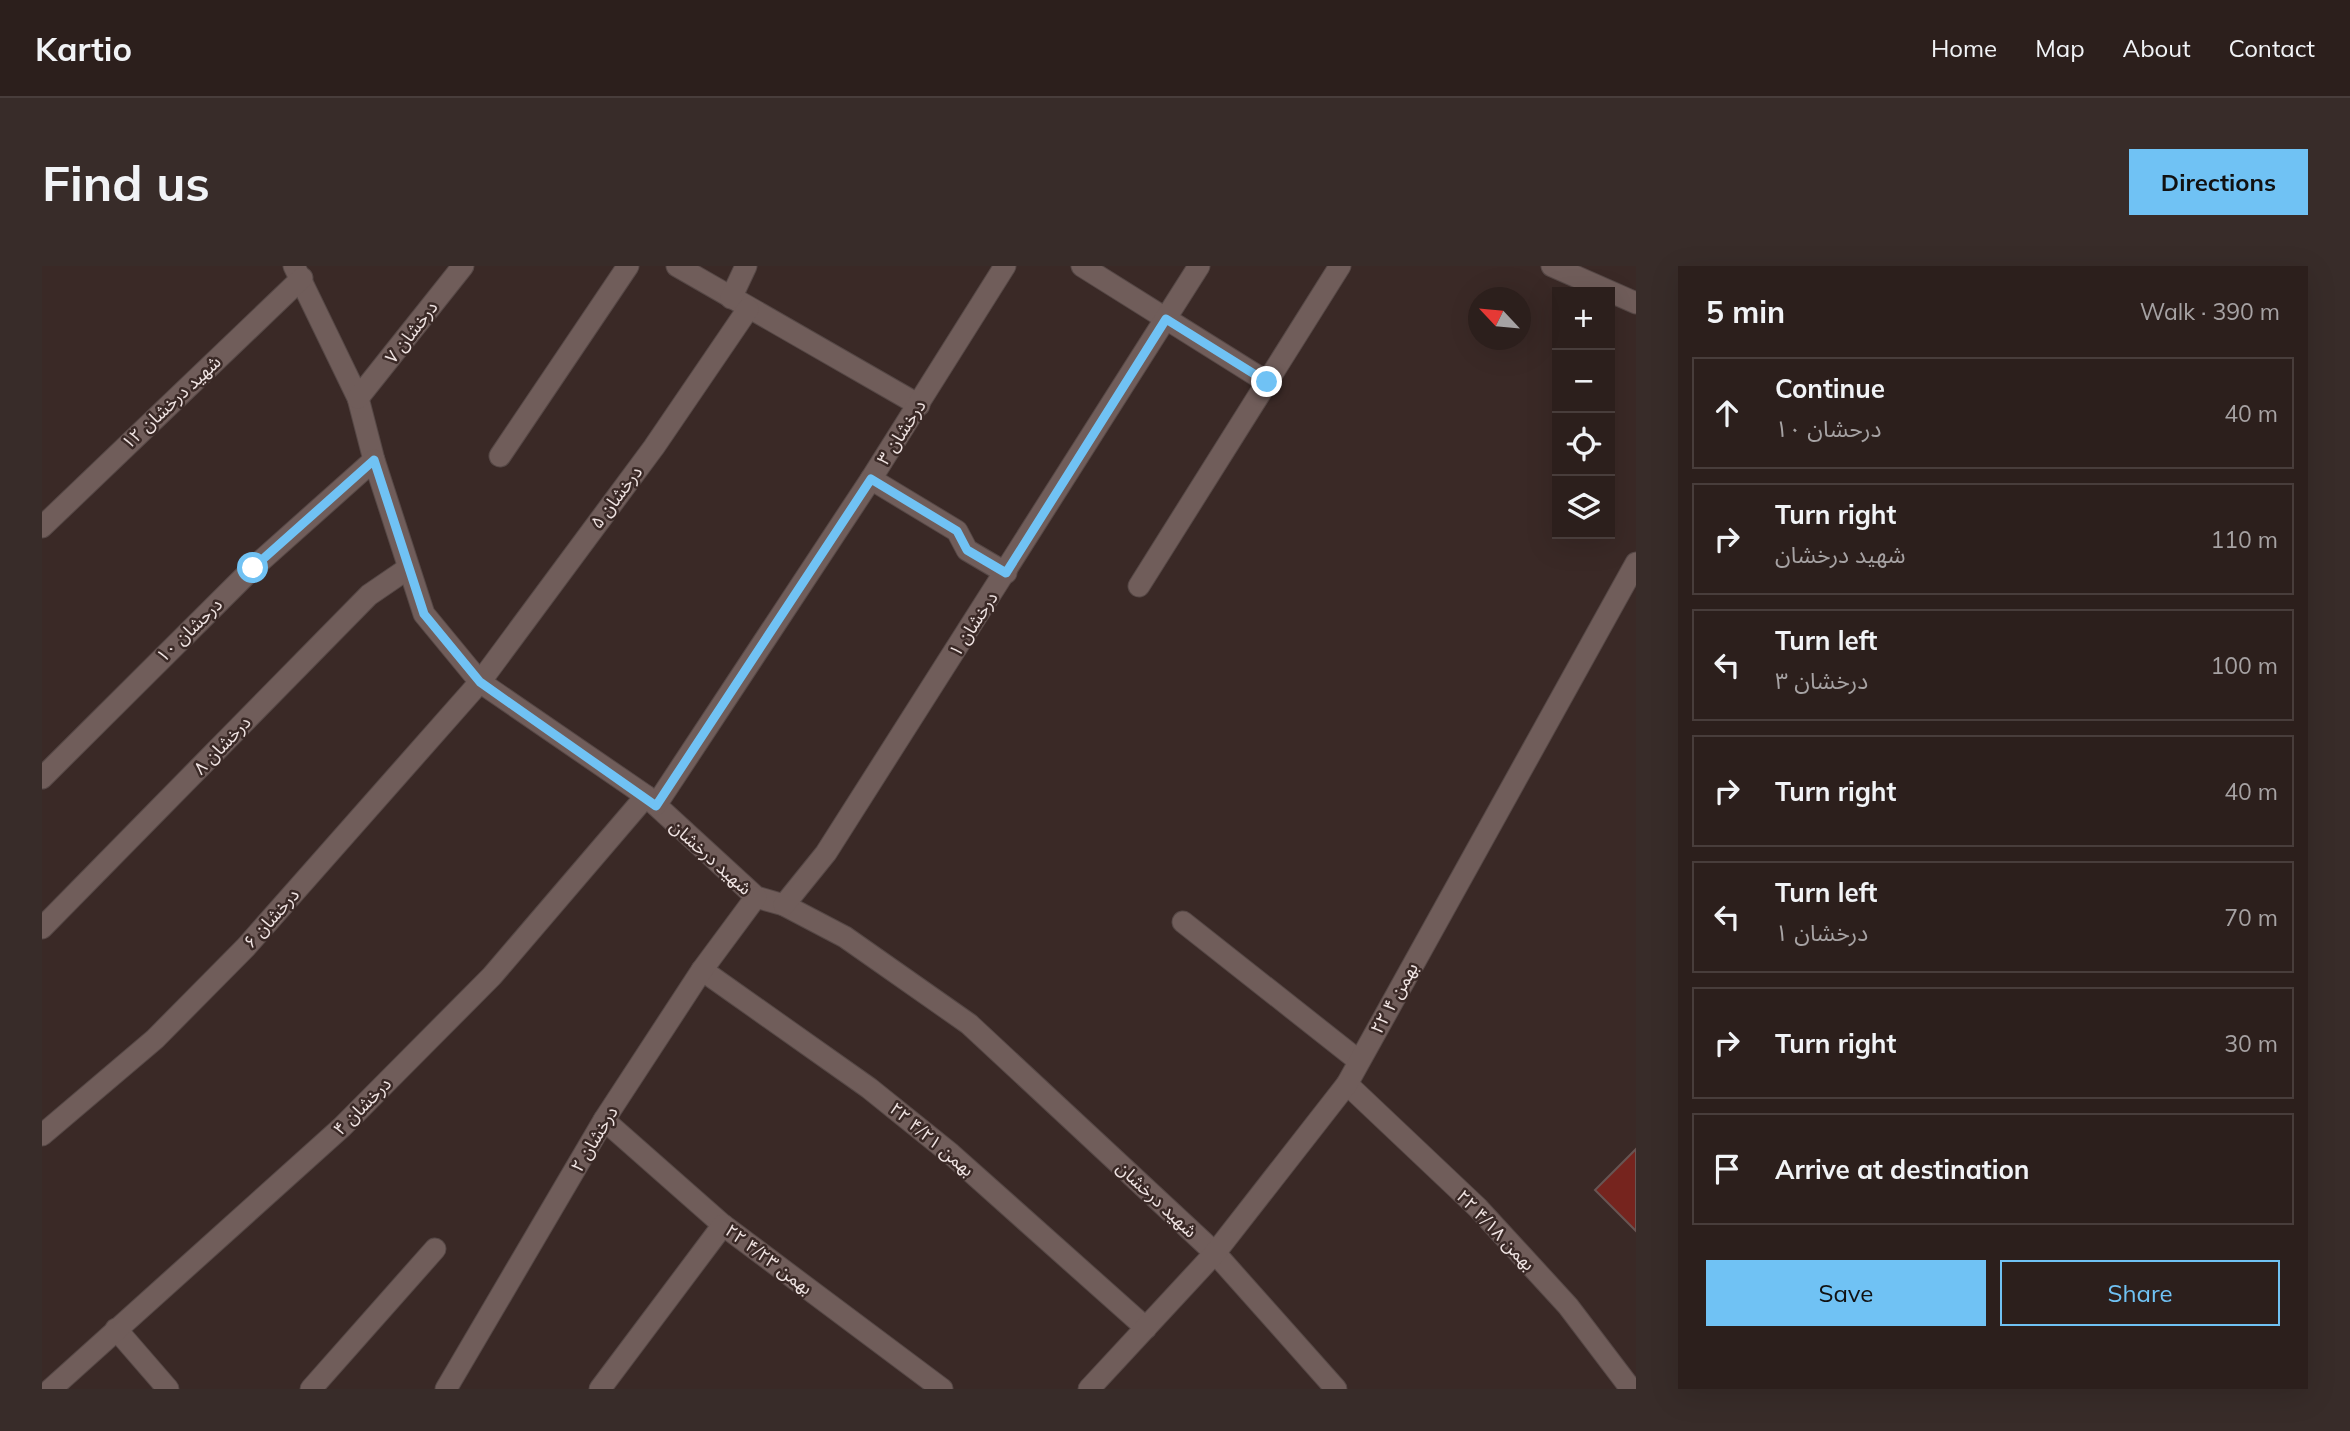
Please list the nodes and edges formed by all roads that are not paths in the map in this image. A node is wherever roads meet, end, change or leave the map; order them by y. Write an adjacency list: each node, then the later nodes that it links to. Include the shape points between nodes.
1 (463, 266): 15 (street, درخشان ۷)
2 (628, 266): 17 (street)
3 (677, 266): 11 (street)
4 (746, 266): 11 (street, درخشان ۵)
5 (1005, 266): 16 (street, درخشان ۳)
6 (1082, 266): 13 (street)
7 (1199, 266): 13 (street, درخشان ۱)
8 (1340, 266): 14 (street)
9 (1552, 266): 12 (street)
10 (298, 272): 15 (street, شهید درخشان); 20 (street, شهید درخشان ۱۲)
11 (739, 303): 16 (street); 25 (street, درخشان ۵, via 654,446)
12 (1636, 303)
13 (1166, 319): 14 (street); 23 (street, درخشان ۱)
14 (1267, 382): 24 (street)
15 (358, 398): 18 (street, شهید درخشان)
16 (919, 405): 19 (street, درخشان ۳)
17 (500, 456)
18 (374, 460): 22 (street, شهید درخشان); 26 (street, درحشان ۱۰, via 253,568)
19 (871, 479): 23 (street, via 957,531 967,550); 27 (street, درخشان ۳)
20 (42, 527)
21 (1636, 563): 33 (street, ۲۲ بهمن ۴)
22 (407, 569): 25 (street, شهید درخشان, via 424,614); 31 (street, درخشان ۸, via 369,595)
23 (1006, 573): 29 (street, درخشان ۱, via 826,853)
24 (1139, 586)
25 (480, 682): 27 (street, شهید درخشان); 36 (street, درخشان ۶, via 246,947 155,1038)
26 (42, 778)
27 (651, 801): 28 (street, شهید درخشان); 41 (street, درخشان ۴, via 492,976 342,1127)
28 (755, 897): 29 (street, شهید درخشان); 32 (street, درخشان ۲)
29 (784, 905): 39 (street, شهید درخشان, via 845,937 969,1024)
30 (1183, 922): 33 (street)
31 (42, 928)
32 (702, 970): 35 (street, درخشان ۲); 40 (street, ۲۲ بهمن ۴/۲۱, via 879,1096 951,1154)
33 (1359, 1061): 34 (street, ۲۲ بهمن ۴)
34 (1348, 1084): 39 (street, ۲۲ بهمن ۴); 50 (street, ۲۲ بهمن ۴/۱۸, via 1487,1217 1568,1306)
35 (604, 1120): 37 (street, ۲۲ بهمن ۴/۲۳); 45 (street, درخشان ۲)
36 (42, 1135)
37 (723, 1225): 46 (street); 47 (street, ۲۲ بهمن ۴/۲۳)
38 (435, 1249): 44 (street)
39 (1215, 1253): 40 (street, ۲۲ بهمن ۴); 49 (street, شهید درخشان)
40 (1146, 1328): 48 (street, ۲۲ بهمن ۴)
41 (116, 1329): 42 (street, درخشان ۴); 43 (street)
42 (51, 1389)
43 (168, 1389)
44 (311, 1389)
45 (446, 1389)
46 (600, 1389)
47 (942, 1389)
48 (1089, 1389)
49 (1336, 1389)
50 (1630, 1389)

